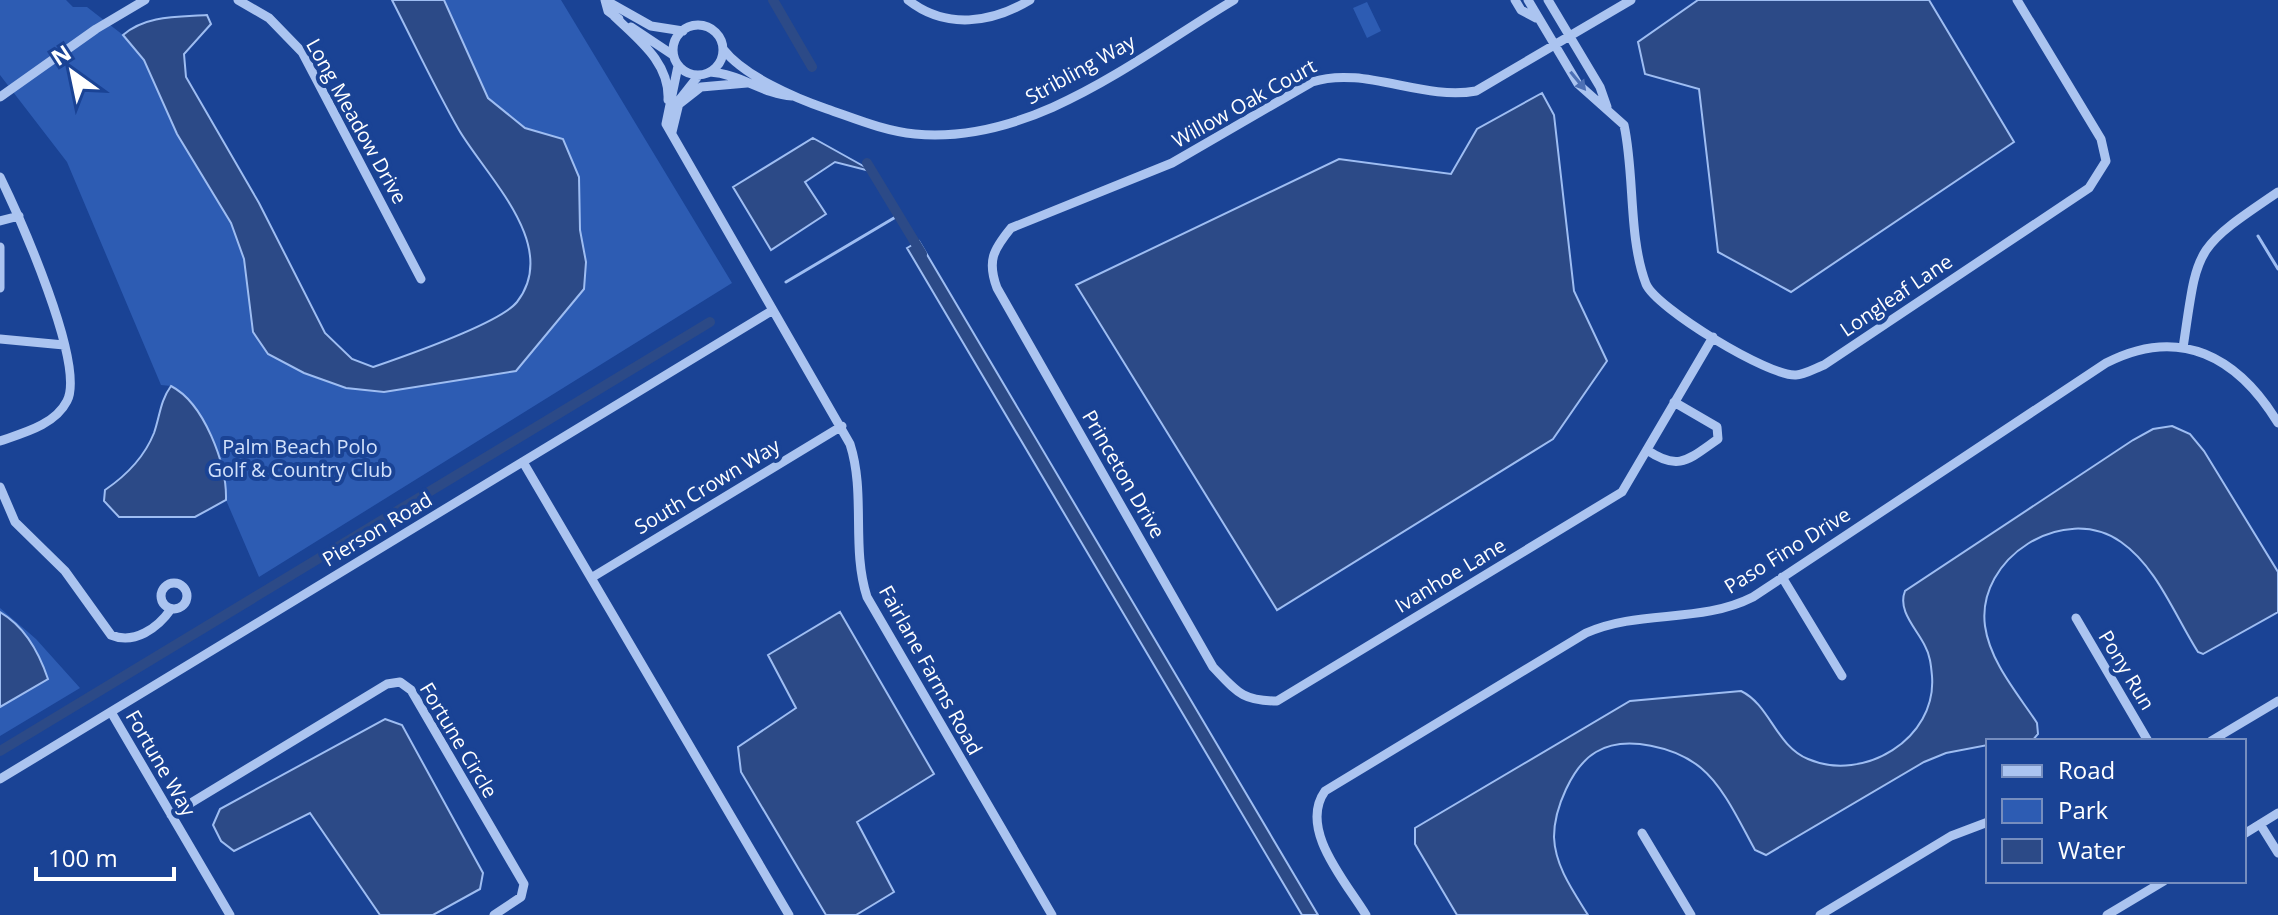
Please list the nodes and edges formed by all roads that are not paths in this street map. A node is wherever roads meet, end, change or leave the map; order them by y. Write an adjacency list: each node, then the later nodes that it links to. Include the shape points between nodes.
1 (145, 0): 24 (street)
2 (238, 0): 33 (street, Long Meadow Drive, via 269,18 302,52)
3 (605, 0): 12 (street); 14 (street, via 651,26)
4 (908, 0): 5 (street, via 956,21 993,19)
5 (1030, 0)
6 (1234, 0): 23 (street, Stribling Way, via 1048,111 984,131 913,133 876,126)
7 (1515, 0): 13 (street, via 1521,10)
8 (1528, 0): 13 (street)
9 (1548, 0): 15 (street, Longleaf Lane)
10 (1631, 0): 15 (street, Willow Oak Court)
11 (2017, 0): 36 (street, Longleaf Lane, via 2101,139 2106,161 2089,188 1824,365 1795,376)
12 (614, 16): 18 (street); 25 (street, via 658,61)
13 (1539, 19): 16 (street)
14 (683, 31): 17 (street, via 711,29); 18 (street)
15 (1569, 37): 16 (street, Willow Oak Court); 26 (street, Longleaf Lane)
16 (1554, 46): 26 (street, one-way to 26, via 1578,84); 32 (street, Willow Oak Court, via 1476,91 1454,95 1332,76 1312,82 1172,163 1011,228)
17 (723, 49): 20 (street); 23 (street, Stribling Way, via 745,70)
18 (673, 55): 19 (street)
19 (678, 66): 21 (street); 25 (street, Fairlane Farms Road)
20 (710, 72): 21 (street); 22 (street, Stribling Way)
21 (699, 75): 25 (street, Fairlane Farms Road)
22 (753, 83): 23 (street, Stribling Way, via 778,95); 25 (street, via 710,84)
23 (795, 96)
24 (0, 97)
25 (672, 105): 35 (street, Fairlane Farms Road, via 672,132)
26 (1607, 107): 36 (street, Longleaf Lane, via 1624,125 1647,287 1664,305)
27 (0, 177): 29 (street)
28 (2278, 192): 39 (street, via 2221,230 2201,255)
29 (19, 216): 30 (street); 38 (street)
30 (0, 221)
31 (0, 247): 34 (street)
32 (992, 251): 52 (street, Princeton Drive, via 990,269 997,288 1213,667)
33 (421, 279)
34 (0, 288)
35 (773, 310): 42 (street, Fairlane Farms Road); 45 (street, Pierson Road)
36 (1713, 337): 40 (street, Ivanhoe Lane)
37 (0, 339): 38 (street)
38 (64, 345): 43 (street, via 73,380 66,404 47,421)
39 (2183, 348): 41 (street, Paso Fino Drive, via 2240,373); 47 (street, Paso Fino Drive, via 2135,351 2106,363)
40 (1674, 402): 44 (street, Ivanhoe Lane); 44 (street, via 1717,427 1718,439 1679,464)
41 (2278, 423)
42 (842, 426): 48 (street, South Crown Way); 69 (street, Fairlane Farms Road, via 858,477 859,554 867,597)
43 (0, 441)
44 (1647, 450): 52 (street, Ivanhoe Lane, via 1622,492 1277,701)
45 (523, 462): 48 (street); 54 (street, Pierson Road)
46 (0, 487): 49 (street, via 15,522 65,571 111,635 123,639 144,633)
47 (1782, 577): 51 (street); 70 (street, Paso Fino Drive, via 1722,610 1624,621 1586,633 1330,786 1317,804 1317,831)
48 (591, 578): 68 (street)
49 (171, 609)
50 (2076, 618): 55 (street, Pony Run)
51 (1842, 676)
52 (1252, 701)
53 (2278, 701): 56 (street)
54 (111, 712): 57 (street, Pierson Road); 59 (street, Fortune Way)
55 (2147, 739)
56 (2214, 739)
57 (0, 779)
58 (2278, 813): 61 (street)
59 (171, 815): 66 (street, Fortune Way); 67 (street, Fortune Circle, via 387,684 400,682 411,690 524,884 521,897)
60 (1986, 823): 72 (street, via 1951,836)
61 (2260, 824): 63 (street); 64 (street)
62 (1642, 833): 71 (street)
63 (2246, 833)
64 (2278, 853)
65 (2161, 883): 73 (street)
66 (230, 915)
67 (494, 915)
68 (789, 915)
69 (1052, 915)
70 (1366, 915)
71 (1691, 915)
72 (1820, 915)
73 (2107, 915)

